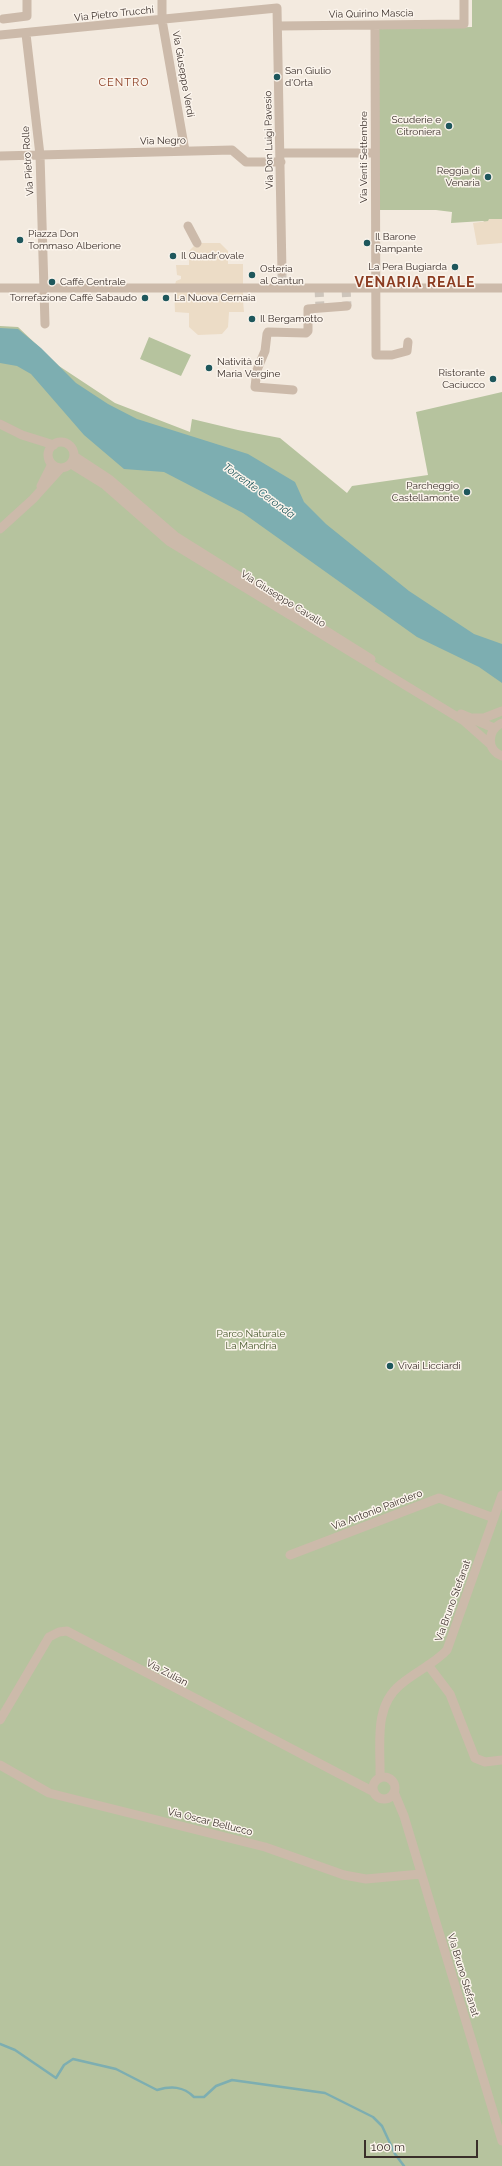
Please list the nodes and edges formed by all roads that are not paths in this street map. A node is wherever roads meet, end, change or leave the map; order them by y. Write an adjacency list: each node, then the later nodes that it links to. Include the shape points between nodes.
1 (27, 0): 5 (street, via 26,17)
2 (162, 0): 6 (street, Via Giuseppe Verdi)
3 (464, 0): 8 (street, Via Quirino Mascia, via 464,24)
4 (277, 8): 6 (street, Via Pietro Trucchi); 7 (street, Via Don Luigi Pavesio)
5 (3, 19)
6 (162, 20): 9 (street, Via Pietro Trucchi); 11 (street, Via Giuseppe Verdi)
7 (278, 26): 8 (street, Via Quirino Mascia); 15 (street, Via Don Luigi Pavesio)
8 (375, 26): 12 (street, Via Venti Settembre)
9 (26, 34): 10 (street, Via Pietro Trucchi); 13 (street, Via Pietro Rolle)
10 (0, 35)
11 (185, 152): 13 (street, Via Negro); 15 (street, Via Negro, via 232,150 246,162)
12 (375, 153): 15 (street, Via Negro); 21 (street, Via Venti Settembre)
13 (40, 155): 14 (street, Via Negro); 20 (street, Via Pietro Rolle)
14 (0, 156)
15 (281, 157): 18 (street, Via Don Luigi Pavesio)
16 (188, 226): 17 (street)
17 (197, 243)
18 (282, 272)
19 (0, 288): 20 (street)
20 (44, 288): 21 (street); 24 (street, Via Pietro Rolle)
21 (376, 288): 22 (street); 25 (street, Via Venti Settembre, via 376,355 392,355 407,351)
22 (502, 288)
23 (347, 306): 26 (street, via 308,309 306,333 268,332 255,387)
24 (45, 324)
25 (408, 342)
26 (293, 390)
27 (0, 424): 28 (street)
28 (51, 449): 29 (street, via 66,444 72,449); 30 (street)
29 (72, 460): 30 (street); 33 (street, Via Giuseppe Cavallo, via 109,479 175,536); 35 (street, Via Giuseppe Cavallo, via 170,542 464,722)
30 (56, 466): 31 (street, via 33,498)
31 (0, 529)
32 (502, 711): 33 (street, via 484,718)
33 (467, 718): 34 (street, Via Giuseppe Cavallo)
34 (498, 726): 35 (street, via 490,736)
35 (490, 745): 36 (street, Via Giuseppe Cavallo)
36 (501, 757)
37 (502, 1495): 38 (street, Via Bruno Stefanat)
38 (494, 1518): 39 (street, Via Antonio Pairolero, via 439,1498); 40 (street, Via Bruno Stefanat, via 447,1650)
39 (290, 1555)
40 (428, 1665): 42 (street, via 450,1694 475,1758 485,1762); 44 (street, Via Bruno Stefanat, via 387,1698 381,1714)
41 (0, 1720): 45 (street, Via Zulian, via 49,1637 67,1631)
42 (502, 1760)
43 (0, 1765): 50 (street, Via Oscar Bellucco, via 48,1793 265,1847 344,1875 366,1879)
44 (381, 1779): 45 (street); 46 (street); 47 (street, via 393,1781)
45 (361, 1786): 46 (street, Via Zulian)
46 (374, 1792): 48 (street, via 377,1796)
47 (394, 1792): 48 (street); 49 (street, Via Bruno Stefanat)
48 (386, 1798): 49 (street, Via Bruno Stefanat)
49 (404, 1816): 50 (street, Via Bruno Stefanat)
50 (420, 1874): 51 (street, Via Bruno Stefanat)
51 (502, 2141)

